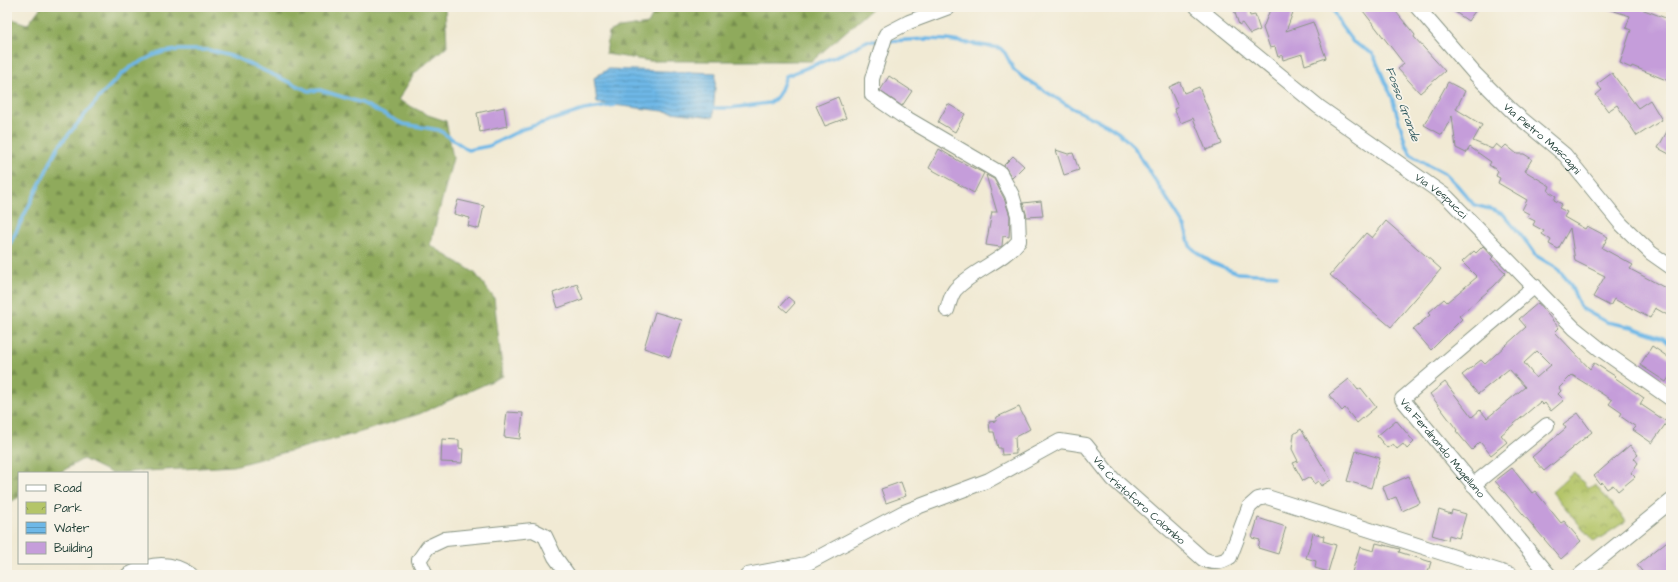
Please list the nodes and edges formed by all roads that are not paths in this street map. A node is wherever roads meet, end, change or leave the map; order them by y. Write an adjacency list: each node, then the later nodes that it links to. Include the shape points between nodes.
1 (949, 7): 6 (street, via 886,34 872,79 872,95 1000,173 1012,195 1018,215 1019,241 1012,250 980,270 954,291)
2 (1197, 7): 5 (street, Via Vespucci, via 1319,107 1447,197)
3 (1417, 7): 4 (street, Via Pietro Mascagni, via 1475,74 1512,111 1566,155 1621,224 1651,253)
4 (1671, 267)
5 (1535, 286): 7 (street, Via Vespucci, via 1586,338); 9 (street, Via Ferdinando Magellano, via 1402,399)
6 (947, 310)
7 (1671, 399)
8 (1547, 425): 9 (street)
9 (1473, 485): 17 (street, Via Ferdinando Magellano)
10 (1671, 501): 18 (street)
11 (128, 575): 12 (street, via 138,569 159,564 183,570)
12 (191, 575)
13 (426, 575): 14 (street, via 419,560 428,547 445,539 533,530 545,536 555,557)
14 (568, 575)
15 (747, 575): 16 (street, Via Cristoforo Colombo, via 806,564 904,512 989,480 1060,441 1086,444 1113,479 1209,562 1220,562 1230,557 1249,507 1258,499 1267,498)
16 (1510, 575)
17 (1549, 575)
18 (1580, 575)

